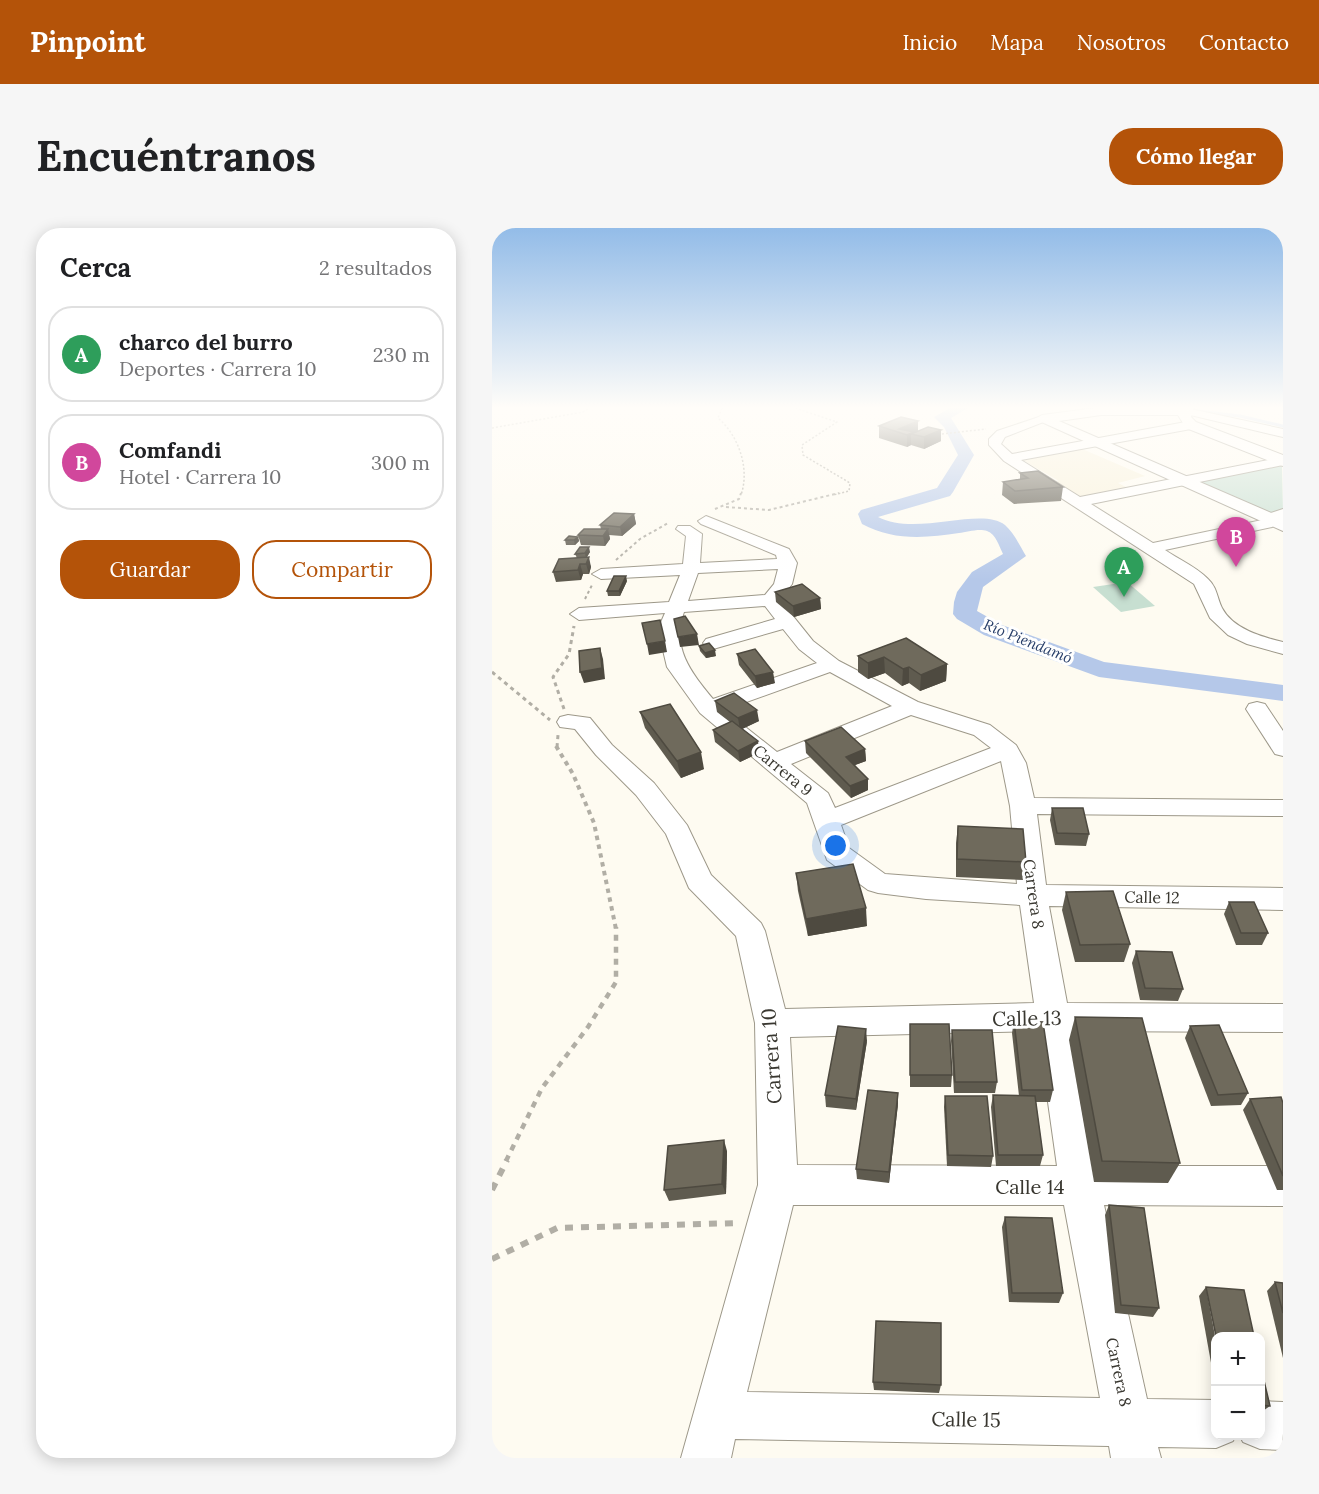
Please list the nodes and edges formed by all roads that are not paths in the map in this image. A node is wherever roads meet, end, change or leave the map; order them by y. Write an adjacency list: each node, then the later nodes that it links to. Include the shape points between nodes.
1 (1020, 465): 5 (street)
2 (1145, 465): 4 (main road)
3 (1262, 465): 4 (street)
4 (1185, 482): 5 (street); 6 (main road)
5 (1076, 502): 7 (street)
6 (1279, 519): 7 (street)
7 (1152, 548): 15 (street, via 1205,584 1219,617 1251,640)
8 (789, 563): 9 (street); 9 (street, Carrera 9, via 783,552 700,517 694,534); 12 (street)
9 (692, 568): 10 (street); 11 (street, Carrera 9)
10 (601, 574)
11 (677, 607): 12 (street); 13 (street); 18 (street, Carrera 9, via 668,629 677,667)
12 (777, 611): 14 (street); 16 (street, via 806,645)
13 (579, 614)
14 (713, 643)
15 (1283, 648)
16 (832, 665): 17 (street); 18 (street)
17 (910, 707): 22 (street, via 982,730); 23 (street)
18 (708, 708): 23 (street, Carrera 9)
19 (1257, 709): 21 (street)
20 (564, 725): 32 (street, Carrera 10, via 582,723 645,789 678,831 699,881 750,931)
21 (1279, 737)
22 (1008, 750): 24 (street, Carrera 8); 26 (street)
23 (774, 762): 26 (street, Carrera 9, via 819,799)
24 (1023, 806): 25 (street); 28 (street, Carrera 8)
25 (1283, 808)
26 (827, 821): 27 (street, Carrera 9, via 837,854)
27 (878, 883): 28 (street, Calle 12)
28 (1033, 895): 29 (street, Calle 12); 30 (street, Carrera 8)
29 (1283, 899)
30 (1053, 1017): 31 (street, Calle 13); 32 (street, Calle 13); 34 (street, Carrera 8)
31 (1283, 1017)
32 (772, 1023): 33 (street, Carrera 10)
33 (778, 1185): 34 (street, Calle 14); 39 (street, Carrera 10)
34 (1080, 1186): 35 (street, Calle 14); 40 (street, Carrera 8)
35 (1283, 1186)
36 (1211, 1425): 40 (street, Calle 15)
37 (1265, 1425): 38 (street)
38 (1283, 1426)
39 (711, 1436): 40 (street, Calle 15)
40 (1132, 1440)

